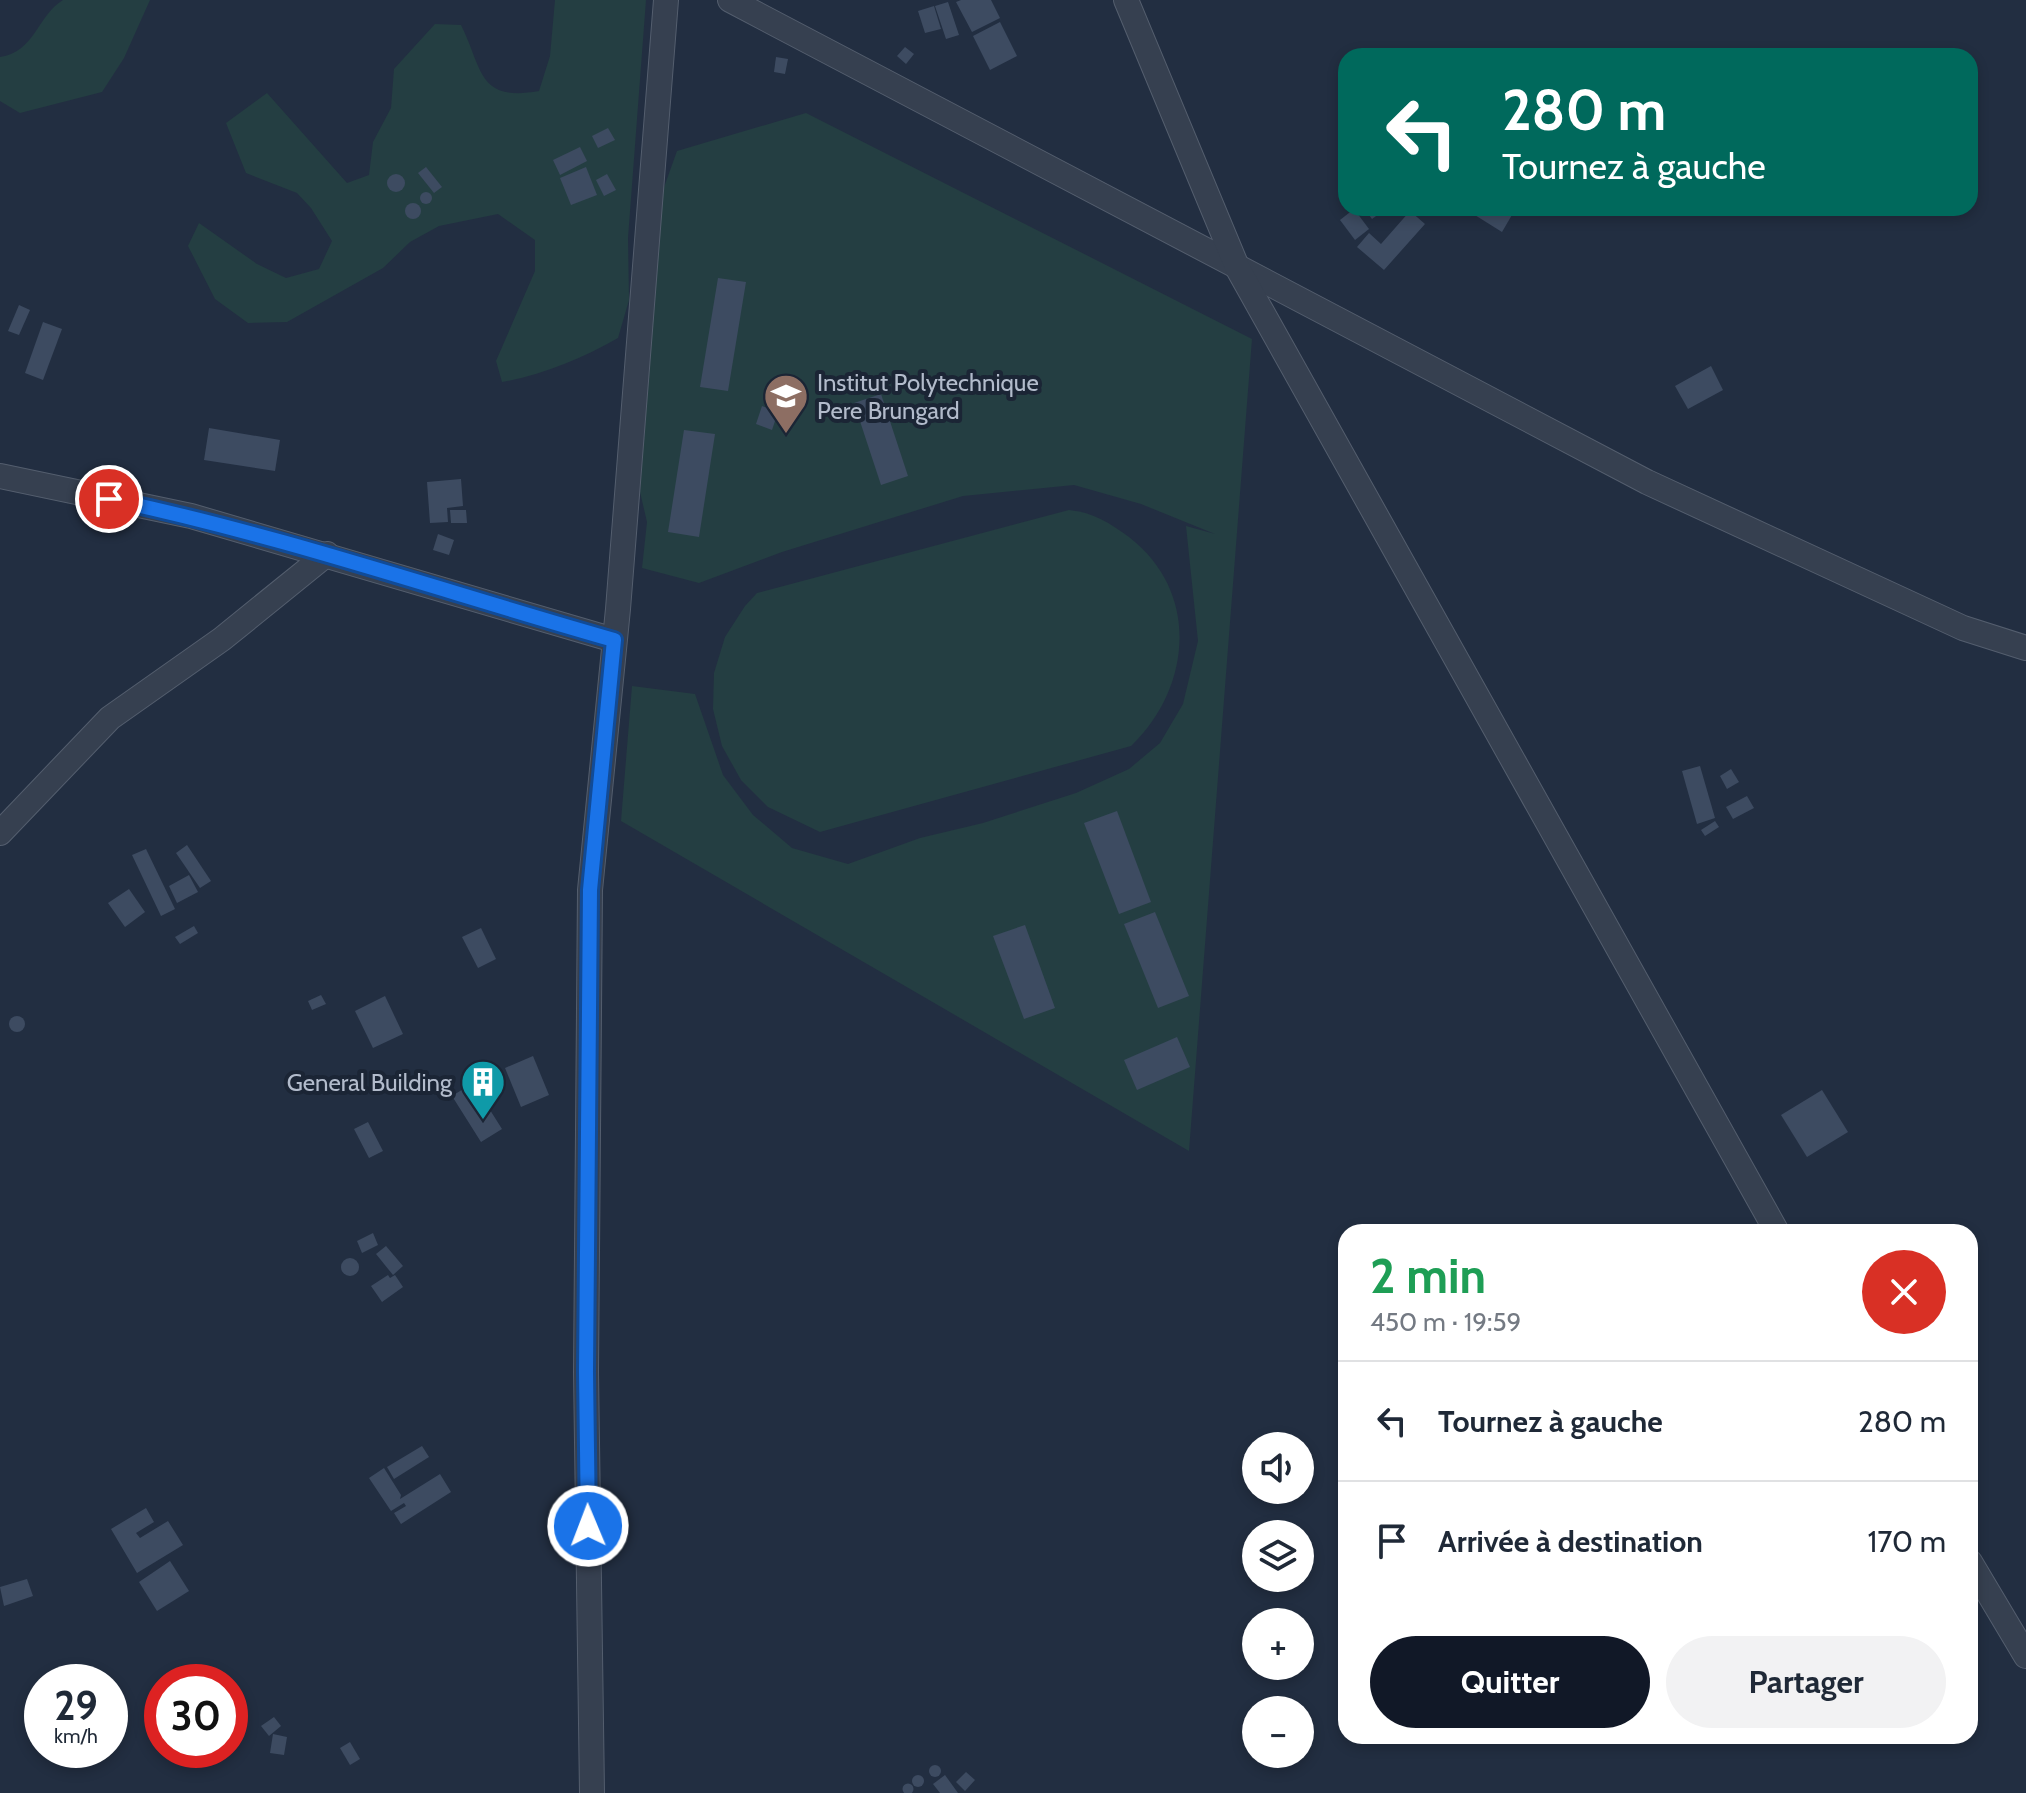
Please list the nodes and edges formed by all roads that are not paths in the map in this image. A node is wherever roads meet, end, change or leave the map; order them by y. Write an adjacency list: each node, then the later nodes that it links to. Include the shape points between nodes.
1 (666, 0): 7 (street)
2 (730, 0): 4 (street)
3 (1126, 0): 4 (street)
4 (1238, 269): 8 (street, via 1647,482 1963,628); 10 (street)
5 (0, 476): 6 (street, via 191,516)
6 (327, 554): 7 (street); 9 (street, via 222,639 110,718)
7 (614, 640): 13 (street, via 590,890 586,1372)
8 (2026, 648)
9 (0, 833)
10 (1773, 1224)
11 (1978, 1575): 12 (street)
12 (2026, 1656)
13 (592, 1793)

